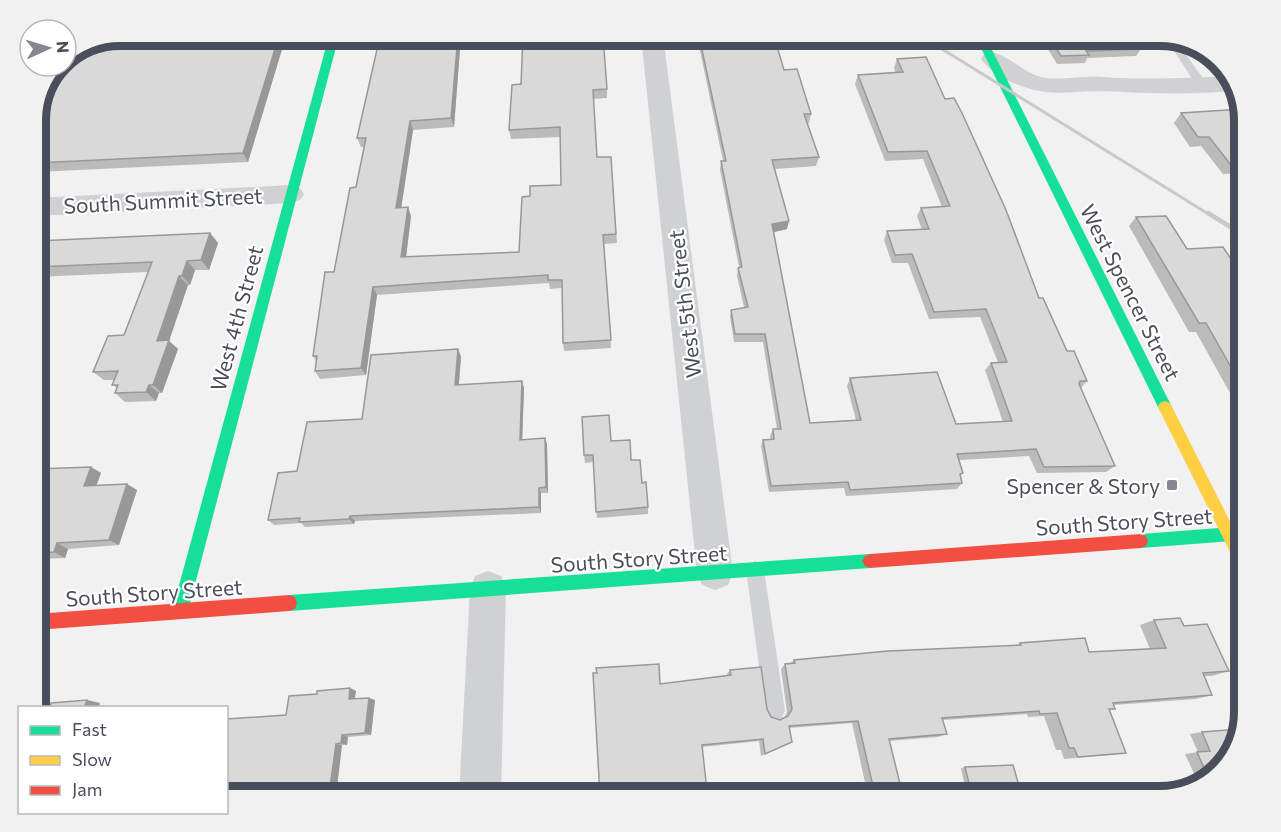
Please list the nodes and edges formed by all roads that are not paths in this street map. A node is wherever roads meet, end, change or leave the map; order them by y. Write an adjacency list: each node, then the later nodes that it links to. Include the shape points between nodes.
1 (331, 46): 10 (street, West 4th Street)
2 (653, 46): 16 (street, West 5th Street)
3 (985, 46): 5 (street, West Spencer Street)
4 (1176, 48): 7 (lane)
5 (992, 59): 8 (street, via 1035,84); 9 (street, West Spencer Street)
6 (1225, 84): 7 (street)
7 (1202, 85): 8 (street)
8 (1126, 87): 9 (street, via 1110,94 1057,98)
9 (1009, 92): 12 (street, West Spencer Street)
10 (291, 194): 11 (street, South Summit Street); 18 (street, West 4th Street)
11 (47, 206)
12 (1228, 534): 13 (street, South Story Street); 14 (street, West Spencer Street); 15 (street, South Story Street)
13 (1234, 534)
14 (1234, 546)
15 (755, 570): 16 (street, South Story Street); 20 (lane)
16 (715, 573): 17 (street, South Story Street)
17 (488, 589): 18 (street, South Story Street); 21 (street)
18 (180, 611): 19 (street, South Story Street)
19 (47, 621)
20 (775, 711)
21 (480, 786)

